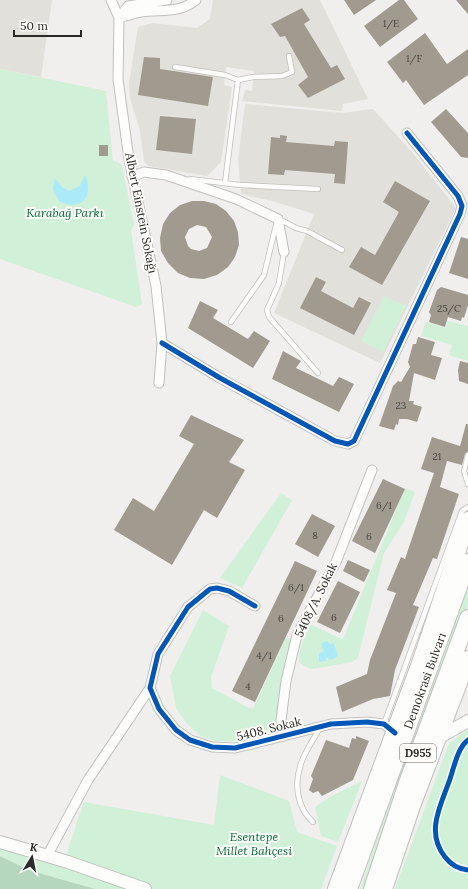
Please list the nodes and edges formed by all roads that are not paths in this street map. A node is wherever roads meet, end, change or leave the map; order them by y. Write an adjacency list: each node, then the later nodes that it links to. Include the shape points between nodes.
1 (111, 0): 4 (street)
2 (167, 0): 4 (street, via 128,6)
3 (196, 0): 4 (street, via 186,7 172,11 141,12)
4 (119, 18): 10 (street, Albert Einstein Sokağı, via 118,79)
5 (289, 56): 7 (lane, via 292,72 282,76)
6 (175, 67): 7 (lane, via 225,75)
7 (238, 80): 11 (lane)
8 (407, 133): 17 (street, via 458,196 462,206 354,441 348,444 335,441 220,378)
9 (166, 175): 10 (street, via 144,172); 11 (lane); 13 (street, via 236,199)
10 (132, 177): 17 (street, Albert Einstein Sokağı, via 156,286)
11 (225, 183): 12 (lane)
12 (318, 189)
13 (278, 219): 14 (lane); 15 (street); 16 (lane, via 264,275)
14 (342, 250)
15 (284, 252): 18 (lane, via 279,283 267,310 269,317)
16 (231, 322)
17 (162, 342): 19 (street, Albert Einstein Sokağı)
18 (318, 373)
19 (159, 384)
20 (468, 455): 22 (lane, via 464,471)
21 (372, 470): 33 (street, 5408/A. Sokak, via 336,562 298,635 286,681 281,720)
22 (468, 484)
23 (468, 507): 32 (lane, via 462,511)
24 (468, 520): 32 (highway)
25 (468, 562): 40 (highway, Demokrasi Bulvarı / D955)
26 (255, 606): 29 (street, via 228,591 210,589 188,607 158,654)
27 (468, 618): 41 (highway, Demokrasi Bulvarı / D955, via 407,783)
28 (467, 666): 34 (highway)
29 (150, 688): 33 (street, 5408. Sokak, via 159,709 176,730 190,740 212,747 235,748); 37 (street, via 88,780)
30 (468, 720): 34 (street)
31 (320, 727): 32 (street, 5408. Sokak, via 367,722); 33 (street, 5408. Sokak); 35 (lane, via 300,766 297,784 298,797 305,816)
32 (389, 728): 39 (highway)
33 (284, 736)
34 (438, 738): 42 (highway)
35 (313, 822)
36 (0, 842): 37 (street)
37 (47, 856): 38 (street)
38 (139, 888)
39 (336, 889)
40 (349, 889)
41 (372, 889)
42 (384, 889)

